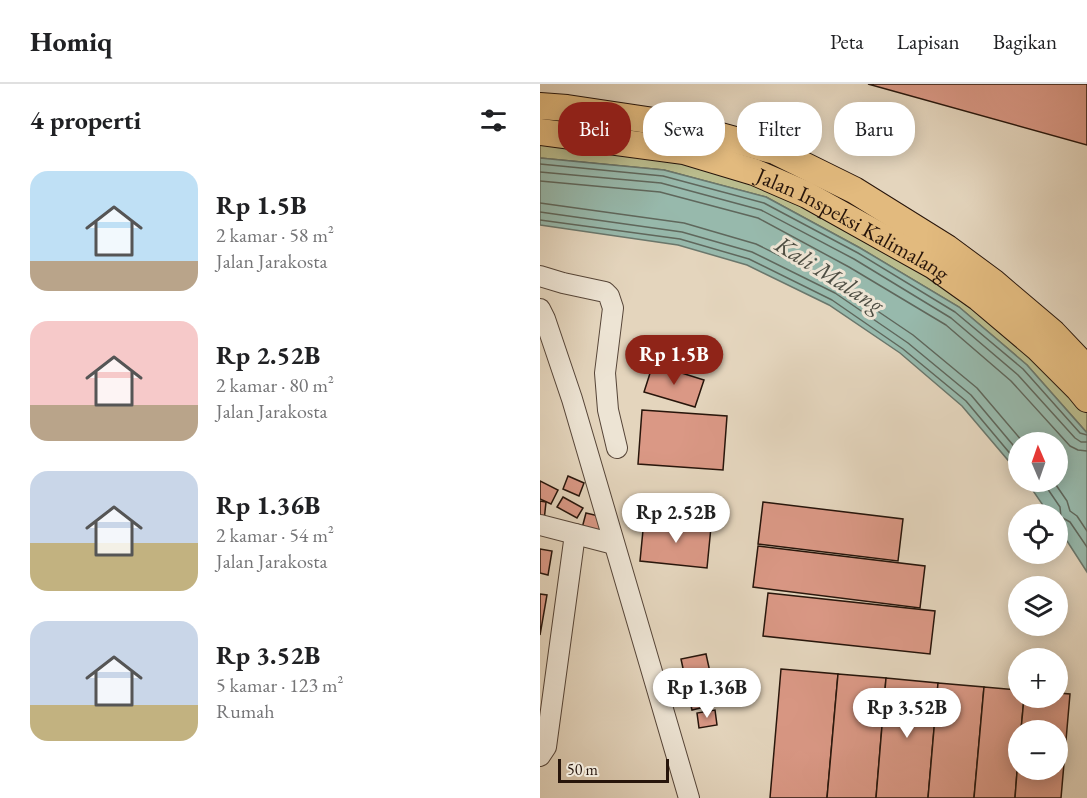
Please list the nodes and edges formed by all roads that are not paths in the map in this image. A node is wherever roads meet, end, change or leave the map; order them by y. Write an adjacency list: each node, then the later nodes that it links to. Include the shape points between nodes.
1 (540, 106): 3 (main road, Jalan Inspeksi Kalimalang, via 681,125 775,151)
2 (540, 132): 3 (main road, Jalan Inspeksi Kalimalang, via 684,151 753,172)
3 (813, 184): 6 (main road, Jalan Inspeksi Kalimalang, via 941,257 980,298)
4 (540, 276): 7 (street, via 609,296 613,308 605,373)
5 (540, 309): 10 (street, via 572,399)
6 (1085, 384)
7 (616, 448)
8 (540, 525): 9 (street)
9 (575, 534): 10 (street); 11 (street, via 546,747)
10 (614, 544): 12 (street)
11 (540, 756)
12 (688, 798)

